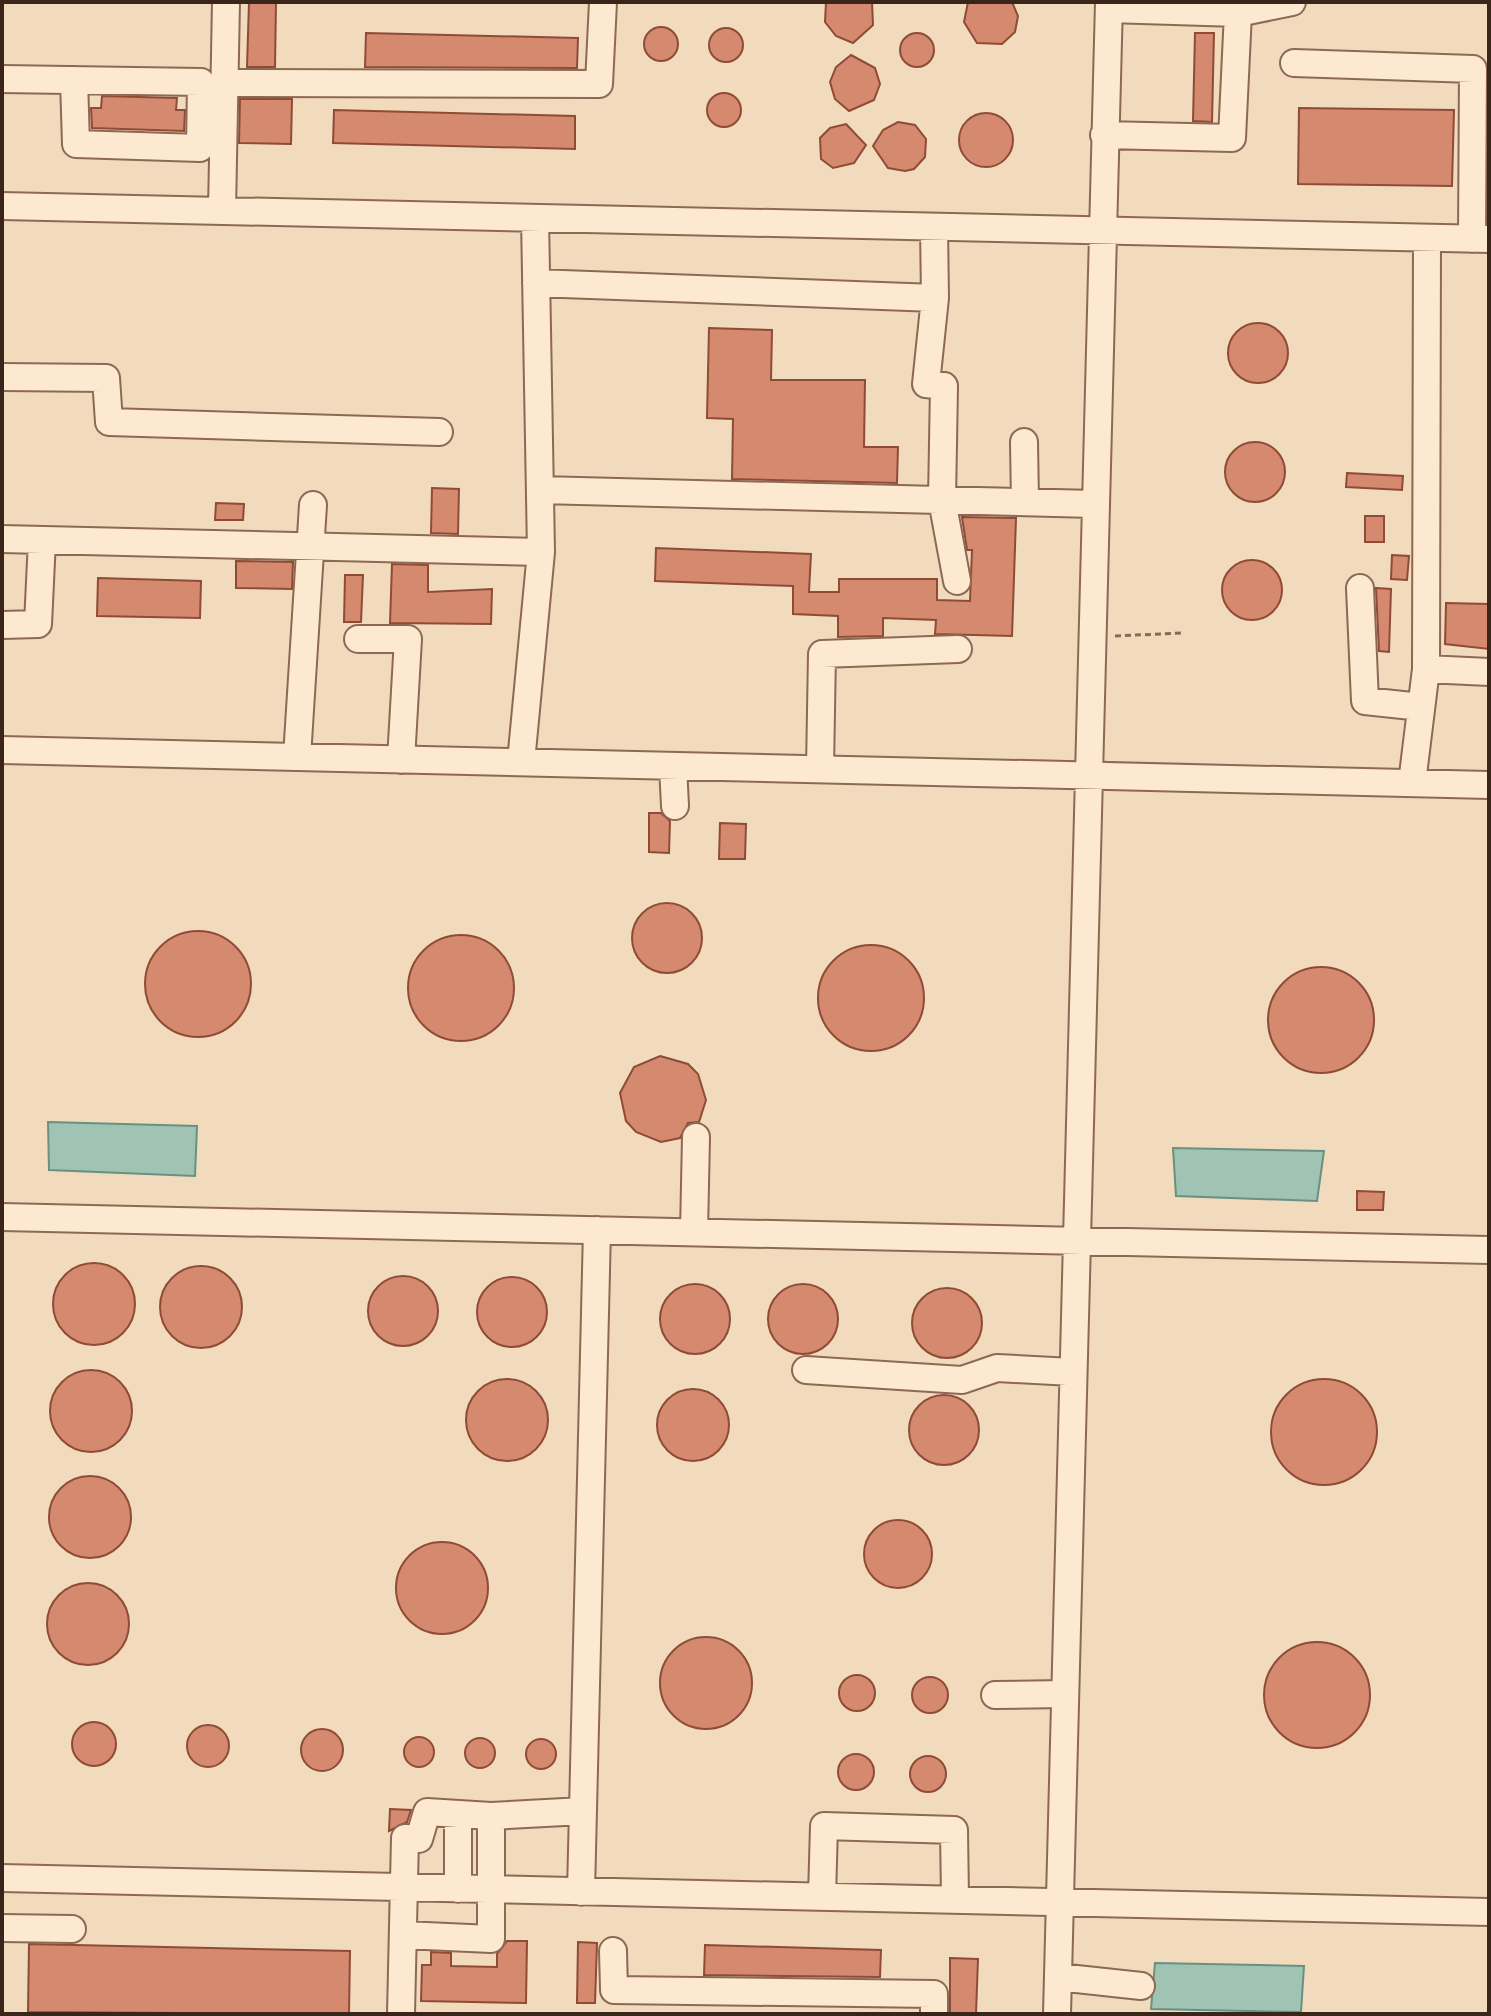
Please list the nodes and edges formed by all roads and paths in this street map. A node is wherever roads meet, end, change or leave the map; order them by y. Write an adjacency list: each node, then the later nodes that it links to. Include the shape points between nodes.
1 (226, 2): 9 (lane)
2 (603, 2): 9 (lane, via 599,84)
3 (1292, 2): 5 (lane)
4 (1109, 6): 5 (lane); 10 (lane)
5 (1238, 13): 10 (lane, via 1232,138)
6 (1294, 63): 17 (lane, via 1473,69)
7 (2, 79): 8 (lane)
8 (74, 80): 8 (lane, via 201,82 200,148 76,144)
9 (224, 83): 12 (lane)
10 (1104, 135): 15 (lane)
11 (2, 206): 12 (lane)
12 (222, 211): 13 (lane)
13 (535, 218): 14 (lane); 18 (lane)
14 (934, 227): 15 (lane); 19 (lane)
15 (1101, 231): 16 (lane); 26 (lane)
16 (1427, 238): 17 (lane); 39 (lane)
17 (1481, 239)
18 (536, 283): 19 (lane); 23 (lane)
19 (935, 298): 24 (lane, via 926,384 944,386)
20 (2, 377): 21 (lane, via 106,378 109,422)
21 (439, 432)
22 (1024, 442): 25 (lane)
23 (540, 490): 24 (lane); 31 (lane)
24 (942, 500): 25 (lane); 32 (lane)
25 (1025, 502): 26 (lane)
26 (1094, 504): 36 (lane)
27 (313, 505): 30 (lane)
28 (2, 539): 29 (lane)
29 (42, 540): 30 (lane); 34 (lane, via 38,624)
30 (309, 546): 31 (lane); 43 (lane)
31 (541, 552): 45 (lane)
32 (957, 581)
33 (1360, 588): 41 (lane, via 1365,701)
34 (2, 625)
35 (1182, 633): 36 (path)
36 (1091, 637): 48 (lane)
37 (358, 639): 44 (lane, via 408,639)
38 (958, 649): 47 (lane, via 822,654)
39 (1426, 669): 40 (lane); 41 (lane)
40 (1489, 672)
41 (1421, 707): 49 (lane)
42 (2, 750): 43 (lane)
43 (297, 757): 44 (lane)
44 (401, 760): 45 (lane)
45 (521, 762): 46 (lane)
46 (673, 766): 47 (lane); 51 (lane)
47 (820, 769): 48 (lane)
48 (1088, 775): 49 (lane); 56 (lane)
49 (1412, 783): 50 (lane)
50 (1489, 785)
51 (675, 806)
52 (696, 1137): 55 (lane)
53 (2, 1217): 54 (lane)
54 (597, 1230): 55 (lane); 62 (lane)
55 (694, 1232): 56 (lane)
56 (1075, 1241): 57 (lane); 59 (lane)
57 (1489, 1250)
58 (806, 1370): 59 (lane, via 962,1380 997,1368)
59 (1072, 1372): 60 (lane)
60 (1065, 1694): 61 (lane); 72 (lane)
61 (995, 1695)
62 (583, 1811): 64 (lane); 69 (lane)
63 (458, 1814): 64 (lane); 66 (lane, via 427,1812 419,1839 405,1838); 67 (lane)
64 (491, 1816): 68 (lane)
65 (2, 1878): 66 (lane)
66 (405, 1888): 67 (lane); 76 (lane)
67 (458, 1889): 68 (lane)
68 (493, 1890): 69 (lane); 76 (lane, via 491,1939)
69 (581, 1892): 70 (lane)
70 (822, 1897): 71 (lane); 71 (lane, via 824,1826 954,1830)
71 (955, 1899): 72 (lane)
72 (1060, 1902): 73 (lane); 78 (lane)
73 (1489, 1912)
74 (2, 1928): 75 (lane)
75 (72, 1929)
76 (404, 1935): 80 (lane)
77 (613, 1951): 81 (lane, via 614,1990 934,1994)
78 (1058, 1977): 79 (lane); 82 (lane)
79 (1141, 1986)
80 (401, 2014)
81 (934, 2014)
82 (1057, 2014)

